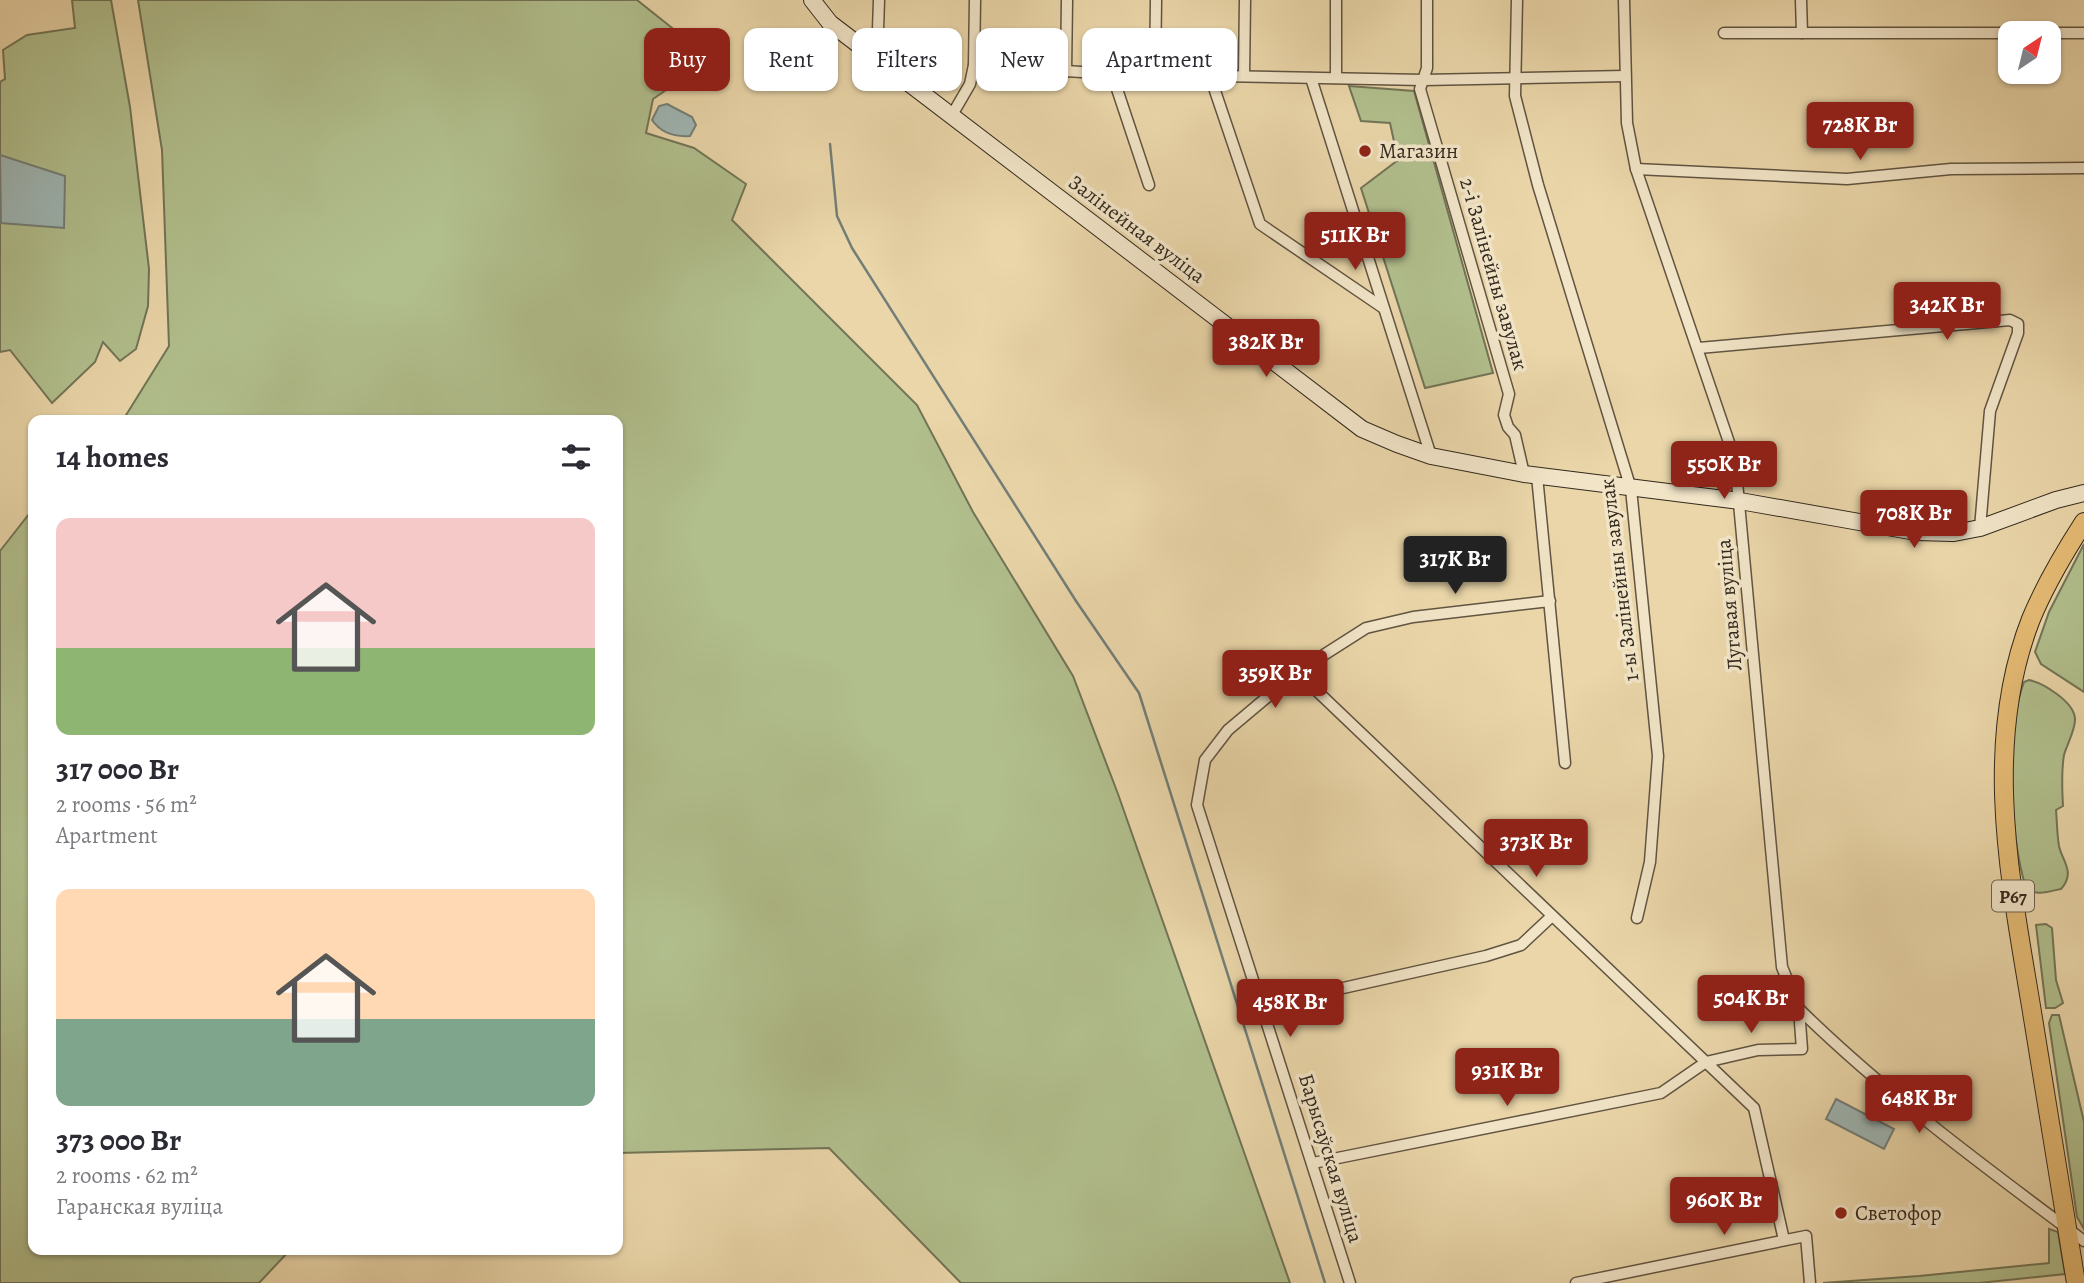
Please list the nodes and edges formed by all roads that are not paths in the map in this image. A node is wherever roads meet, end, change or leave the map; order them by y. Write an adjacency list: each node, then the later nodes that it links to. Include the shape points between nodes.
1 (812, 0): 20 (street, Залінейная вуліца, via 830,23)
2 (879, 0): 12 (street)
3 (975, 0): 21 (street)
4 (1067, 0): 13 (street)
5 (1156, 0): 14 (street)
6 (1245, 0): 23 (street)
7 (1336, 0): 26 (street)
8 (1427, 0): 28 (street, 2-і Залінейны завулак)
9 (1517, 0): 27 (street, 1-ы Залінейны завулак)
10 (1624, 0): 24 (street, Лугавая вуліца)
11 (1801, 0): 16 (street)
12 (878, 28)
13 (1067, 28)
14 (1156, 28)
15 (1724, 33): 16 (street)
16 (1802, 33): 17 (street)
17 (1998, 33)
18 (2062, 33): 19 (street)
19 (2084, 33)
20 (852, 40)
21 (974, 65): 32 (street, via 970,84)
22 (1237, 76): 23 (street)
23 (1244, 76): 25 (street)
24 (1625, 76): 27 (street); 34 (street, Лугавая вуліца, via 1627,123)
25 (1311, 78): 26 (street); 36 (street)
26 (1336, 78): 28 (street)
27 (1516, 79): 28 (street); 40 (street, 1-ы Залінейны завулак, via 1515,96 1538,185)
28 (1423, 80): 39 (street, 2-і Залінейны завулак, via 1420,89 1509,394 1504,415)
29 (920, 91): 32 (street, Залінейная вуліца)
30 (1117, 91): 35 (street)
31 (1215, 91): 36 (street, via 1260,224)
32 (952, 115): 38 (street, Залінейная вуліца, via 1362,429)
33 (2084, 168): 34 (street, via 1951,169 1847,179)
34 (1636, 169): 37 (street, Лугавая вуліца)
35 (1149, 185)
36 (1382, 307): 38 (street)
37 (1699, 348): 42 (street, Лугавая вуліца, via 1735,460); 44 (street, via 2010,320 2018,324 1990,411)
38 (1431, 456): 39 (street, Залінейная вуліца)
39 (1530, 475): 40 (street, Залінейная вуліца); 45 (street, 2-і Залінейны завулак)
40 (1631, 489): 42 (street, Залінейная вуліца); 49 (street, 1-ы Залінейны завулак, via 1658,756 1650,862)
41 (2084, 494): 44 (street, Залінейная вуліца)
42 (1740, 501): 44 (street, Залінейная вуліца, via 1916,532); 51 (street, Лугавая вуліца, via 1782,967)
43 (2084, 522): 54 (main road, Р67, via 2050,577 2030,621 2008,706 2003,759 2005,835 2013,894)
44 (1980, 528)
45 (1550, 601): 46 (street, via 1413,617 1366,628); 47 (street, 2-і Залінейны завулак)
46 (1297, 672): 48 (street); 50 (street, Барысаўская вуліца, via 1240,718 1205,760 1197,805)
47 (1565, 763)
48 (1552, 916): 50 (street, via 1521,945 1486,956); 52 (street)
49 (1637, 918)
50 (1263, 1006): 53 (street, Барысаўская вуліца)
51 (1799, 1009): 52 (street, via 1802,1049 1758,1050); 54 (street, via 1934,1127)
52 (1706, 1062): 53 (street, via 1661,1093); 55 (street, via 1754,1108)
53 (1313, 1163): 57 (street, Барысаўская вуліца)
54 (2067, 1228): 56 (street); 60 (main road, Р67)
55 (1784, 1240): 58 (street); 59 (street, via 1806,1236)
56 (2084, 1241)
57 (1350, 1283)
58 (1576, 1283)
59 (1810, 1283)
60 (2076, 1283)

